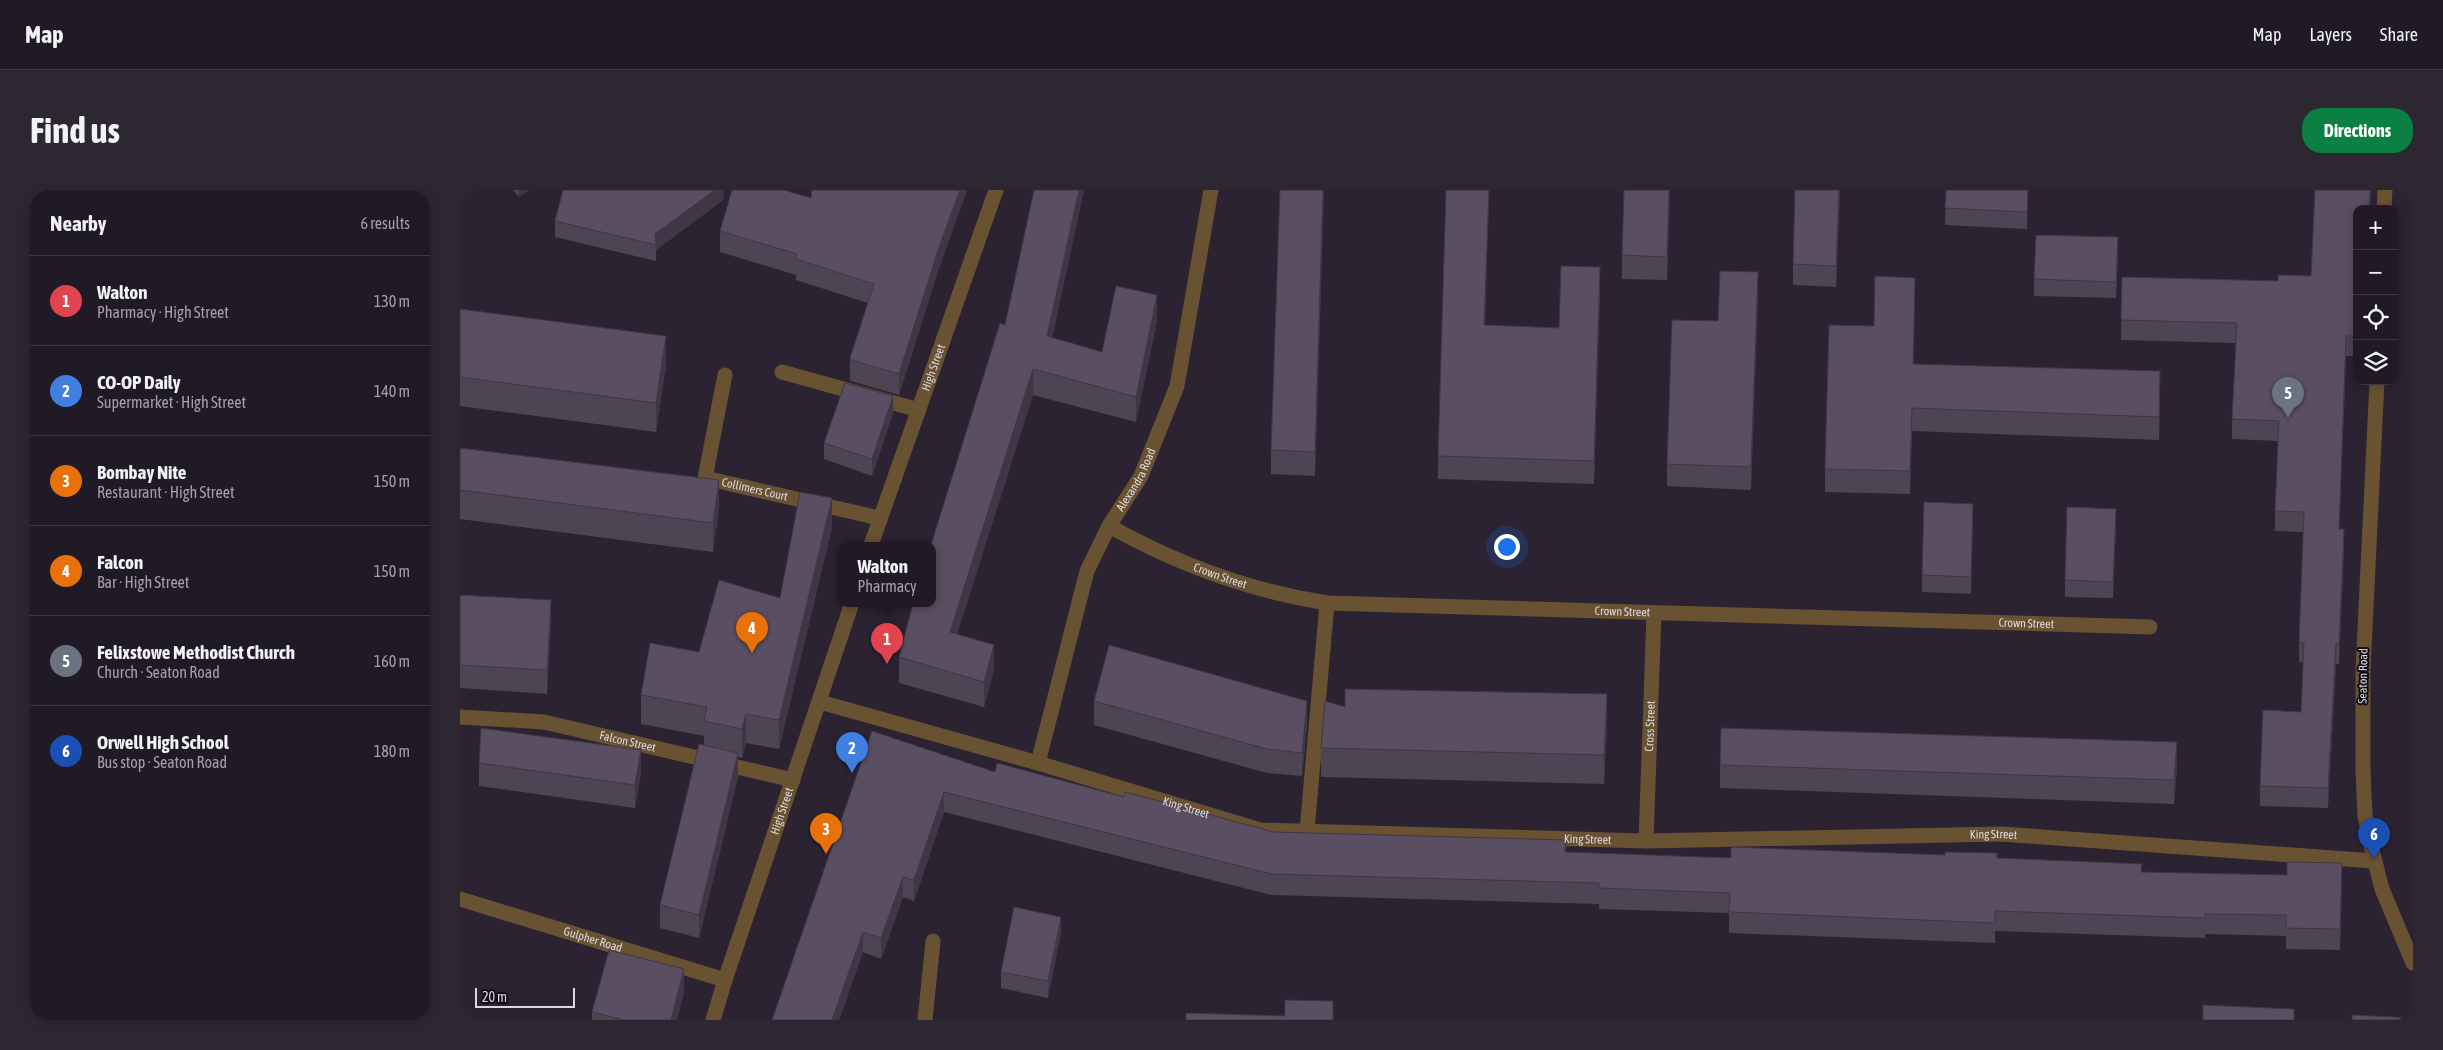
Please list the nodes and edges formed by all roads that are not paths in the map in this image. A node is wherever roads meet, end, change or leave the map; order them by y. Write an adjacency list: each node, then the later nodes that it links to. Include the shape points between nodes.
1 (996, 190): 8 (street, High Street)
2 (1211, 190): 10 (street, Alexandra Road, via 1177,386 1140,476)
3 (2385, 190): 4 (street)
4 (2384, 205)
5 (782, 372): 8 (street)
6 (725, 375): 9 (street, Collimers Court, via 705,478)
7 (2377, 385): 22 (street, Seaton Road, via 2362,731 2365,815)
8 (919, 410): 9 (street, High Street)
9 (879, 518): 11 (street, High Street)
10 (1109, 526): 12 (street, Crown Street, via 1176,560 1212,573 1274,592); 18 (street, Alexandra Road, via 1087,571)
11 (872, 542)
12 (1327, 603): 14 (street, Crown Street); 20 (street)
13 (851, 607): 16 (street, High Street)
14 (1654, 613): 15 (street, Crown Street); 21 (street, Cross Street)
15 (2150, 626)
16 (820, 702): 18 (street, King Street); 19 (street, High Street)
17 (460, 717): 19 (street, Falcon Street, via 544,722)
18 (1038, 763): 20 (street, King Street, via 1260,830)
19 (793, 780): 26 (street, High Street)
20 (1307, 831): 21 (street, King Street)
21 (1646, 841): 22 (street, King Street, via 2001,834)
22 (2374, 861): 25 (street, Seaton Road, via 2390,914)
23 (460, 899): 26 (street, Gulpher Road)
24 (933, 941): 28 (street)
25 (2413, 963)
26 (725, 980): 27 (street, High Street)
27 (713, 1020)
28 (925, 1020)

